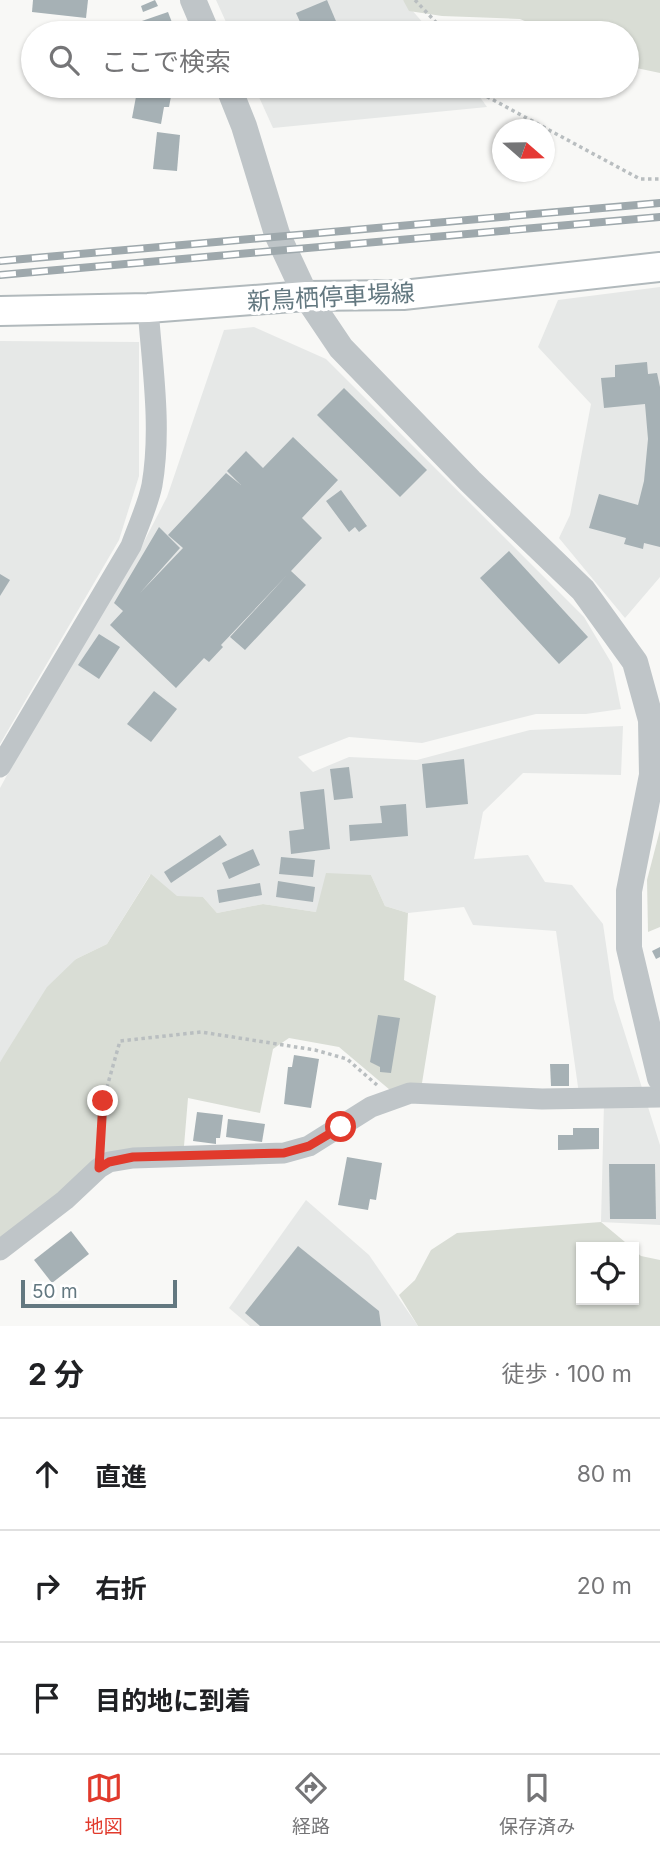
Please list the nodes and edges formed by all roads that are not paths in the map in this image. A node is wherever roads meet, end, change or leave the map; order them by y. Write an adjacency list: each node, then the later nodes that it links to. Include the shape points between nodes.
1 (193, 0): 2 (street)
2 (202, 21)
3 (233, 98): 5 (street, via 277,234)
4 (660, 267): 5 (main road, 新鳥栖停車場線, via 402,295)
5 (306, 296): 6 (main road, 新鳥栖停車場線); 8 (street, via 341,348 583,590 635,662)
6 (148, 308): 7 (main road, 新鳥栖停車場線); 9 (street, via 155,444 152,485 142,517 131,546)
7 (0, 311)
8 (656, 720): 10 (street, via 652,775 629,891 629,948)
9 (0, 767)
10 (660, 1078)
11 (660, 1097): 12 (street, via 542,1099 410,1093 392,1097 309,1146 284,1153 133,1157 109,1162)
12 (0, 1250)

